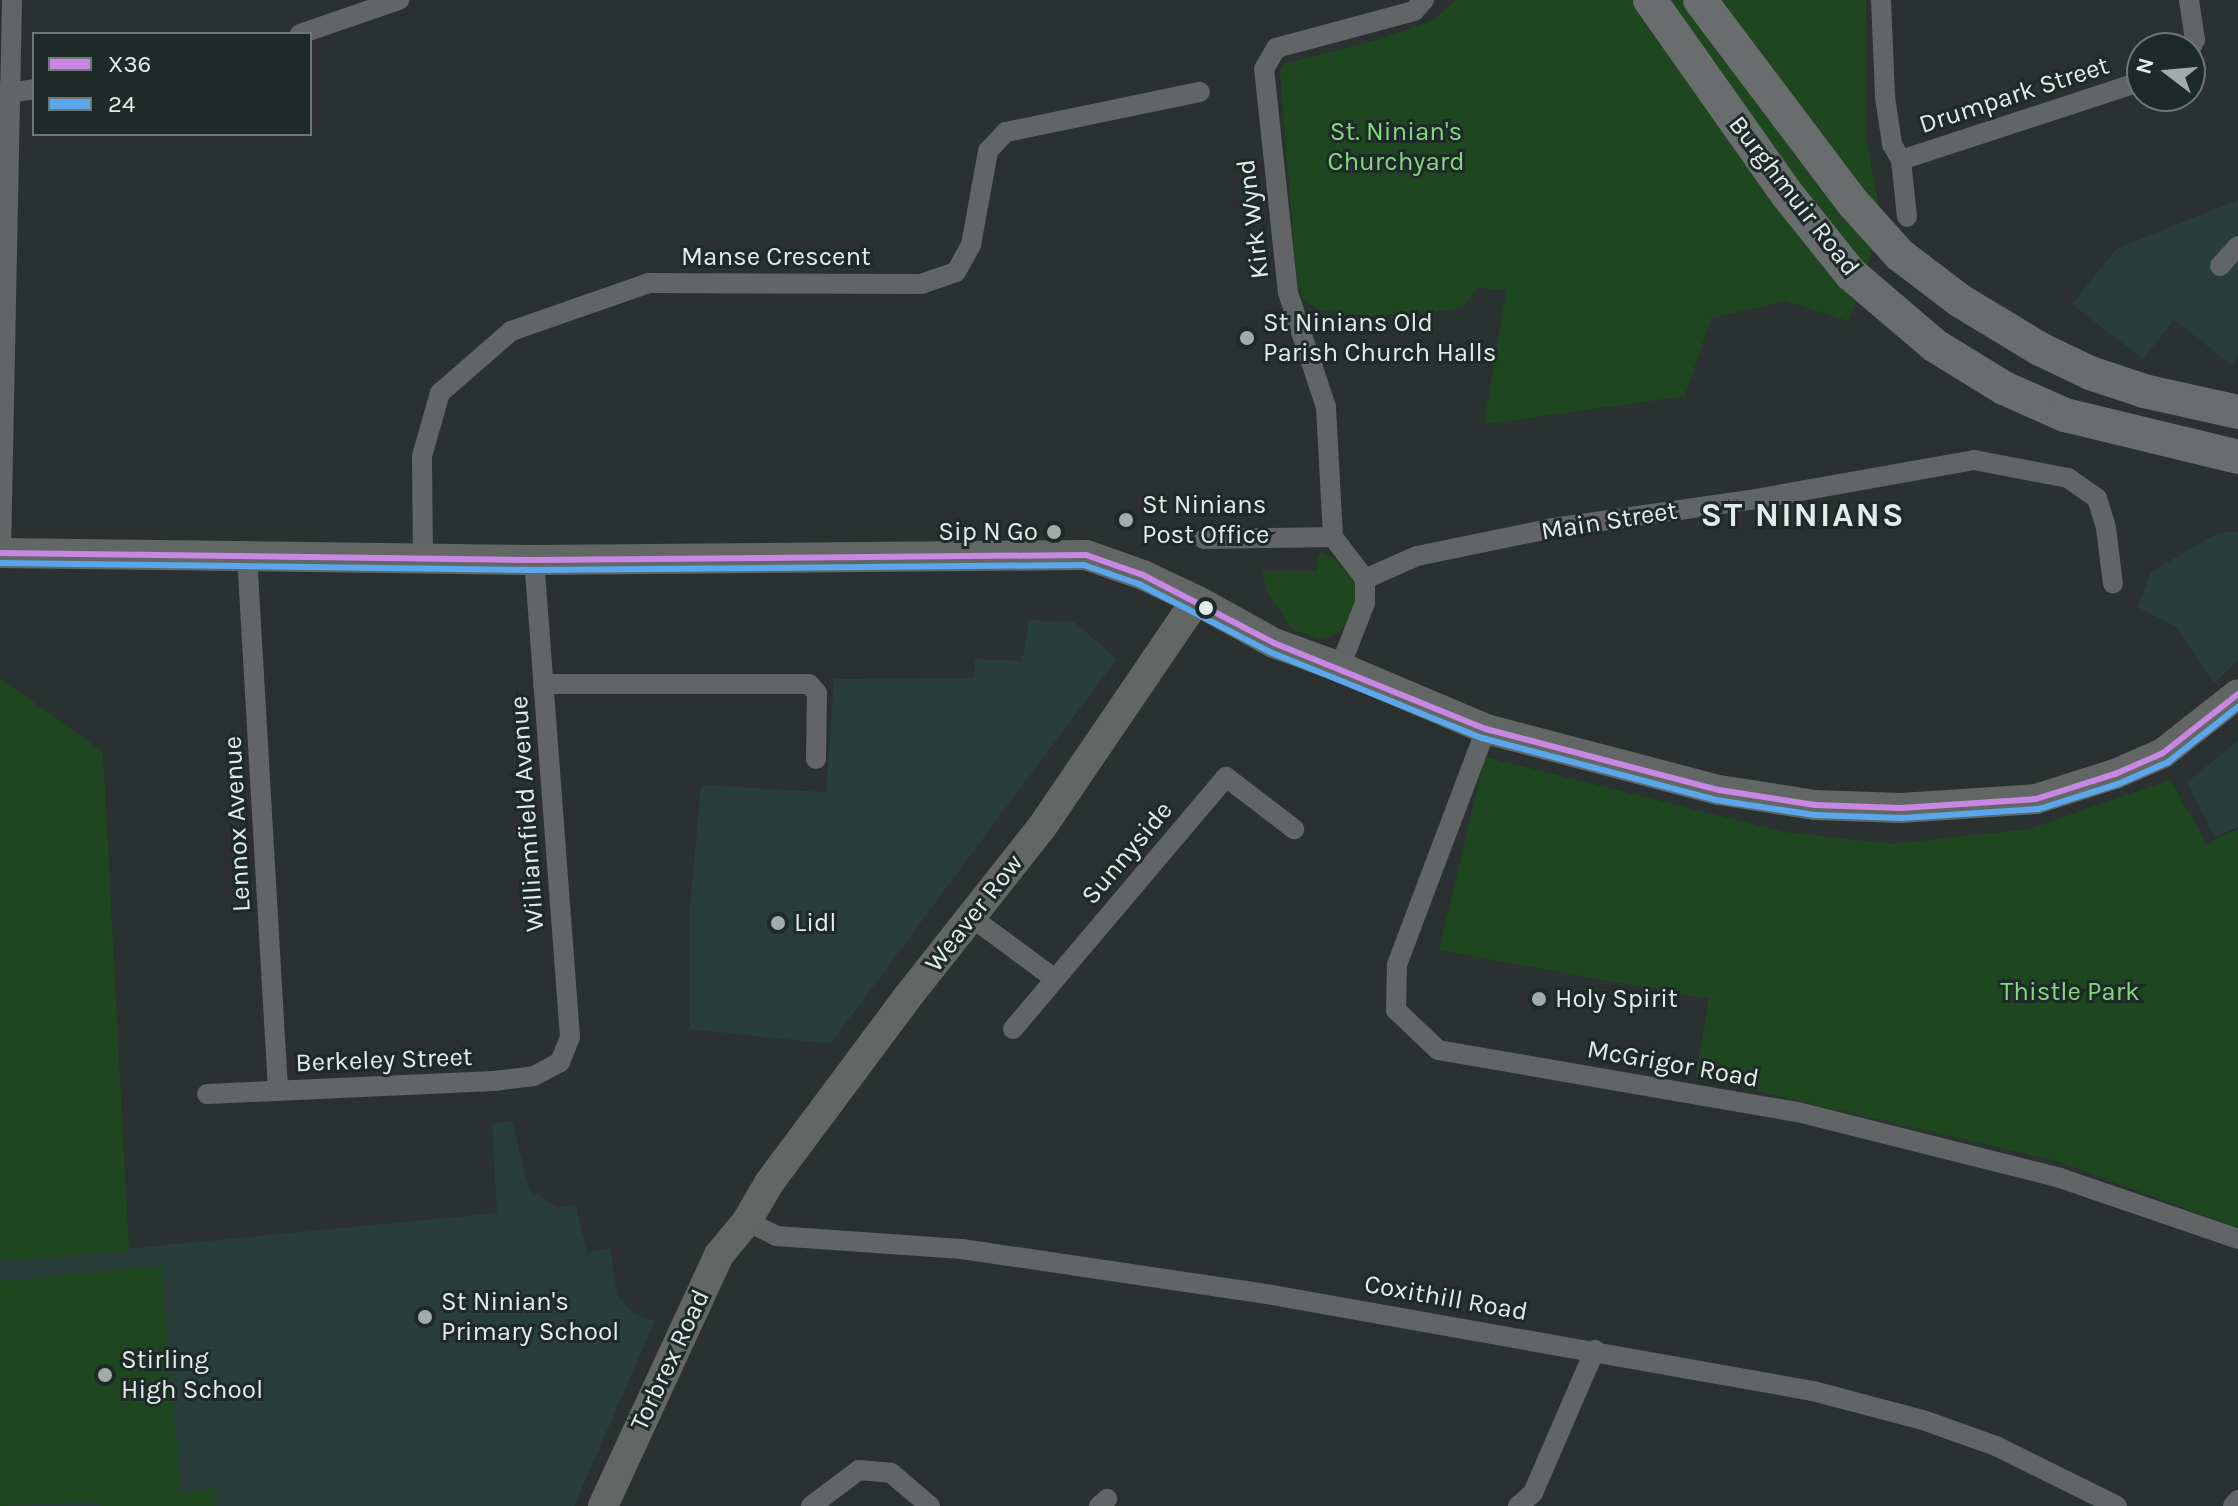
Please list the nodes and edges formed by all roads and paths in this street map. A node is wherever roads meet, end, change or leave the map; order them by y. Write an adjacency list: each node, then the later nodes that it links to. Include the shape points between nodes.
1 (12, 0): 12 (street)
2 (399, 0): 8 (street)
3 (1424, 0): 20 (street, Kirk Wynd, via 1414,11 1276,48 1264,69 1288,293 1326,407)
4 (1650, 0): 19 (main road, Burghmuir Road, via 1786,193 1851,274 1934,345 2004,388 2065,415)
5 (1700, 0): 18 (main road, Burghmuir Road, via 1854,204 1900,255 1959,300 2090,373)
6 (1881, 0): 14 (street, via 1885,97 1892,144)
7 (2189, 0): 9 (street)
8 (306, 32)
9 (2194, 32)
10 (2126, 86): 14 (street, Drumpark Street)
11 (32, 89): 12 (street)
12 (5, 92): 22 (street)
13 (1200, 92): 24 (street, Manse Crescent, via 1006,132 988,151 971,245 956,272 921,284 649,283 511,331 440,393 422,456)
14 (1901, 160): 15 (street)
15 (1907, 217)
16 (2238, 246): 17 (street)
17 (2220, 266)
18 (2238, 412)
19 (2238, 457)
20 (1333, 537): 21 (street); 26 (street)
21 (1204, 539)
22 (1, 553): 23 (main road)
23 (247, 555): 24 (main road); 39 (street, Lennox Avenue)
24 (423, 556): 25 (main road)
25 (534, 560): 28 (main road, via 1086,555); 30 (street, Williamfield Avenue)
26 (1365, 579): 27 (street, Main Street, via 1417,556 1553,528 1974,460 2068,478 2097,498); 29 (street, via 1365,603)
27 (2113, 584)
28 (1196, 600): 29 (main road, via 1274,643); 35 (main road, Weaver Row, via 1080,774)
29 (1340, 667): 32 (main road)
30 (543, 684): 33 (street, via 809,684 817,693); 38 (street, Williamfield Avenue, via 570,1037)
31 (2238, 694): 32 (main road, via 2163,753 2115,774 2036,799 1901,808 1815,805 1719,790)
32 (1486, 729): 42 (street, McGrigor Road, via 1397,965 1396,1010 1438,1050 1798,1112 2060,1178)
33 (816, 759)
34 (1294, 829): 36 (street, Sunnyside, via 1226,777)
35 (971, 917): 36 (street); 41 (main road, Weaver Row, via 769,1183)
36 (1055, 979): 37 (street, Sunnyside)
37 (1013, 1029)
38 (560, 1062): 39 (street, Berkeley Street, via 534,1076 494,1081)
39 (278, 1090): 40 (street, Berkeley Street)
40 (207, 1094)
41 (747, 1221): 43 (street, Coxithill Road, via 776,1236 962,1249); 45 (main road, Torbrex Road, via 719,1255)
42 (2238, 1239)
43 (1595, 1350): 48 (street, via 1533,1493); 49 (street, Coxithill Road, via 1813,1391 1923,1420 1996,1446)
44 (2238, 1500): 50 (street)
45 (603, 1506)
46 (811, 1506): 47 (street, via 859,1470 891,1473)
47 (930, 1506)
48 (1518, 1506)
49 (2117, 1506)
50 (2233, 1506)

